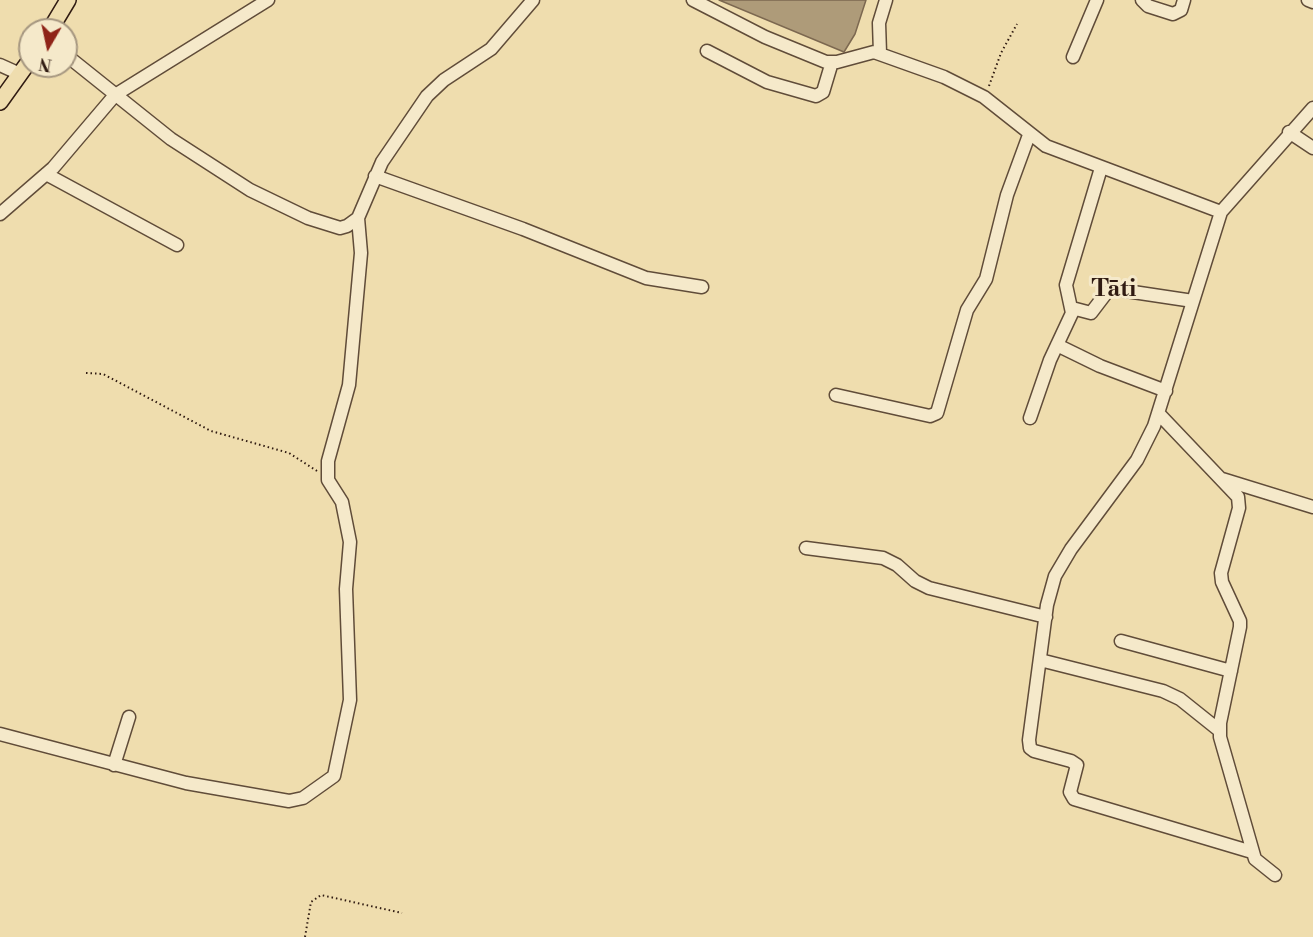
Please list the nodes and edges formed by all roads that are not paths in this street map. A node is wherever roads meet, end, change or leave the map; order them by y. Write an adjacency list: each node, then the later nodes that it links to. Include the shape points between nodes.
1 (68, 0): 11 (main road)
2 (268, 0): 20 (street)
3 (533, 0): 28 (street, via 491,50 435,87)
4 (693, 0): 15 (street, via 765,37)
5 (886, 0): 13 (street, via 879,23)
6 (1097, 0): 14 (street)
7 (1142, 0): 8 (street, via 1173,14 1181,10)
8 (1184, 0)
9 (1308, 0): 10 (street)
10 (1313, 2)
11 (57, 18)
12 (707, 51): 15 (street, via 767,82 816,96 823,92)
13 (880, 53): 15 (street, via 868,52); 24 (street, via 984,97)
14 (1073, 57)
15 (832, 62)
16 (0, 65): 18 (street)
17 (78, 65): 20 (street)
18 (18, 73)
19 (18, 77): 21 (main road)
20 (115, 96): 27 (street); 31 (street, via 171,139 250,190 331,226 347,226)
21 (0, 102)
22 (1313, 108): 23 (street)
23 (1289, 132): 25 (street); 29 (street)
24 (1029, 135): 26 (street); 38 (street, via 1007,195 986,279 967,310 937,413 930,416)
25 (1313, 148)
26 (1101, 168): 29 (street); 35 (street, via 1066,285)
27 (46, 174): 30 (street); 32 (street)
28 (375, 176): 31 (street); 33 (street, via 646,278)
29 (1221, 212): 34 (street)
30 (0, 214)
31 (358, 218): 51 (street, via 362,253 348,391 329,454 328,480 342,502 351,546 346,589 350,700 334,776 303,798 289,801 208,788)
32 (177, 245)
33 (702, 287)
34 (1193, 301): 35 (street, via 1113,289 1091,313); 37 (street)
35 (1072, 308): 36 (street)
36 (1057, 345): 37 (street); 40 (street)
37 (1166, 391): 39 (street)
38 (836, 395)
39 (1159, 414): 41 (street); 44 (street, via 1137,460 1063,561 1051,589)
40 (1030, 418)
41 (1221, 478): 42 (street); 47 (street, via 1239,502 1221,573 1240,621)
42 (1313, 507)
43 (806, 548): 44 (street, via 883,558 928,588)
44 (1046, 617): 46 (street)
45 (1121, 641): 47 (street)
46 (1040, 660): 49 (street, via 1163,691 1180,699); 52 (street, via 1029,745 1034,751 1077,765 1072,797)
47 (1231, 671): 49 (street)
48 (129, 717): 51 (street)
49 (1220, 731): 52 (street)
50 (0, 734): 51 (street)
51 (114, 765)
52 (1252, 852): 53 (street, via 1257,863)
53 (1275, 875)

